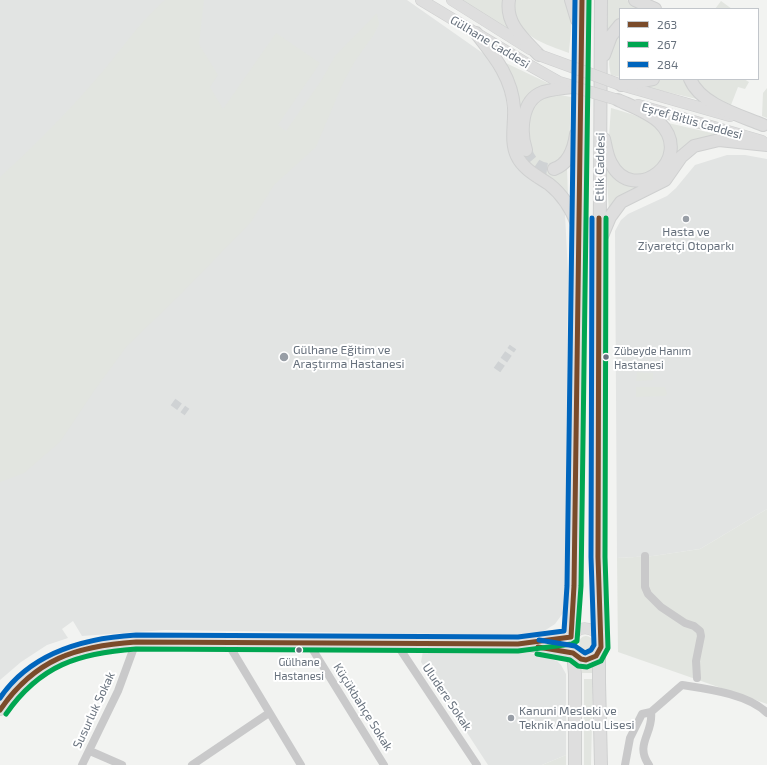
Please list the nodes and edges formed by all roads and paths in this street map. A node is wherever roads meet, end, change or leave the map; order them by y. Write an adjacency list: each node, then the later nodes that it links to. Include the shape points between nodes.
1 (421, 0): 10 (main road, Gülhane Caddesi)
2 (452, 0): 12 (main road, Gülhane Caddesi)
3 (508, 0): 12 (main road, via 510,21)
4 (571, 0): 11 (main road)
5 (582, 0): 11 (main road, Etlik Caddesi)
6 (601, 0): 13 (main road, Etlik Caddesi)
7 (635, 0): 8 (main road)
8 (653, 8)
9 (619, 25): 13 (main road, via 611,36)
10 (476, 33): 17 (main road, Gülhane Caddesi); 27 (main road, via 498,63 509,84 514,108 514,147 517,156 531,173 550,185 564,199)
11 (582, 38): 20 (main road, Etlik Caddesi)
12 (539, 55): 16 (main road, Gülhane Caddesi, bridge)
13 (601, 62): 21 (main road, Etlik Caddesi)
14 (647, 80): 16 (main road)
15 (691, 80): 22 (main road, via 700,92 716,105)
16 (622, 85): 22 (main road, Eşref Bitlis Caddesi)
17 (557, 86): 18 (main road); 25 (main road, via 538,95 528,108 523,127)
18 (574, 87): 19 (main road, Eşref Bitlis Caddesi, bridge)
19 (618, 100): 21 (main road, via 655,119 664,128 670,143 670,152 662,170 643,181 620,175 609,159); 23 (main road, Eşref Bitlis Caddesi)
20 (582, 106): 26 (main road, via 572,150 566,161); 27 (main road, Etlik Caddesi)
21 (600, 116): 28 (main road, Etlik Caddesi)
22 (765, 126)
23 (767, 142)
24 (767, 145): 28 (main road, via 719,140 694,146 681,157 665,180 621,202 610,217)
25 (526, 150)
26 (554, 169)
27 (580, 231): 30 (main road, Etlik Caddesi)
28 (599, 243): 31 (main road, Etlik Caddesi)
29 (645, 556): 39 (street, via 645,587 648,594 660,607 700,631 696,660)
30 (571, 637): 31 (main road, via 583,628 593,630); 36 (main road); 38 (main road, Etlik Caddesi)
31 (600, 637): 37 (main road, Etlik Caddesi)
32 (136, 642): 33 (main road); 40 (main road, via 97,645 52,661 21,683); 44 (street, Susurluk Sokak, via 118,691)
33 (227, 642): 34 (main road); 42 (street)
34 (308, 642): 35 (main road); 49 (street, Küçükbahçe Sokak)
35 (396, 643): 36 (main road); 50 (street, Uludere Sokak)
36 (518, 644): 38 (main road)
37 (599, 652): 38 (main road, via 586,660); 52 (main road, Etlik Caddesi)
38 (573, 653): 51 (main road, Etlik Caddesi)
39 (697, 678)
40 (0, 710)
41 (651, 712): 43 (street, via 682,685 719,691 750,702); 53 (street, via 642,714 630,738); 54 (street, via 652,721 644,741 643,757)
42 (269, 713): 47 (street); 48 (street)
43 (767, 713)
44 (90, 751): 45 (street, Susurluk Sokak); 46 (street)
45 (82, 765)
46 (122, 765)
47 (192, 765)
48 (301, 765)
49 (384, 765)
50 (477, 765)
51 (575, 765)
52 (601, 765)
53 (625, 765)
54 (649, 765)

